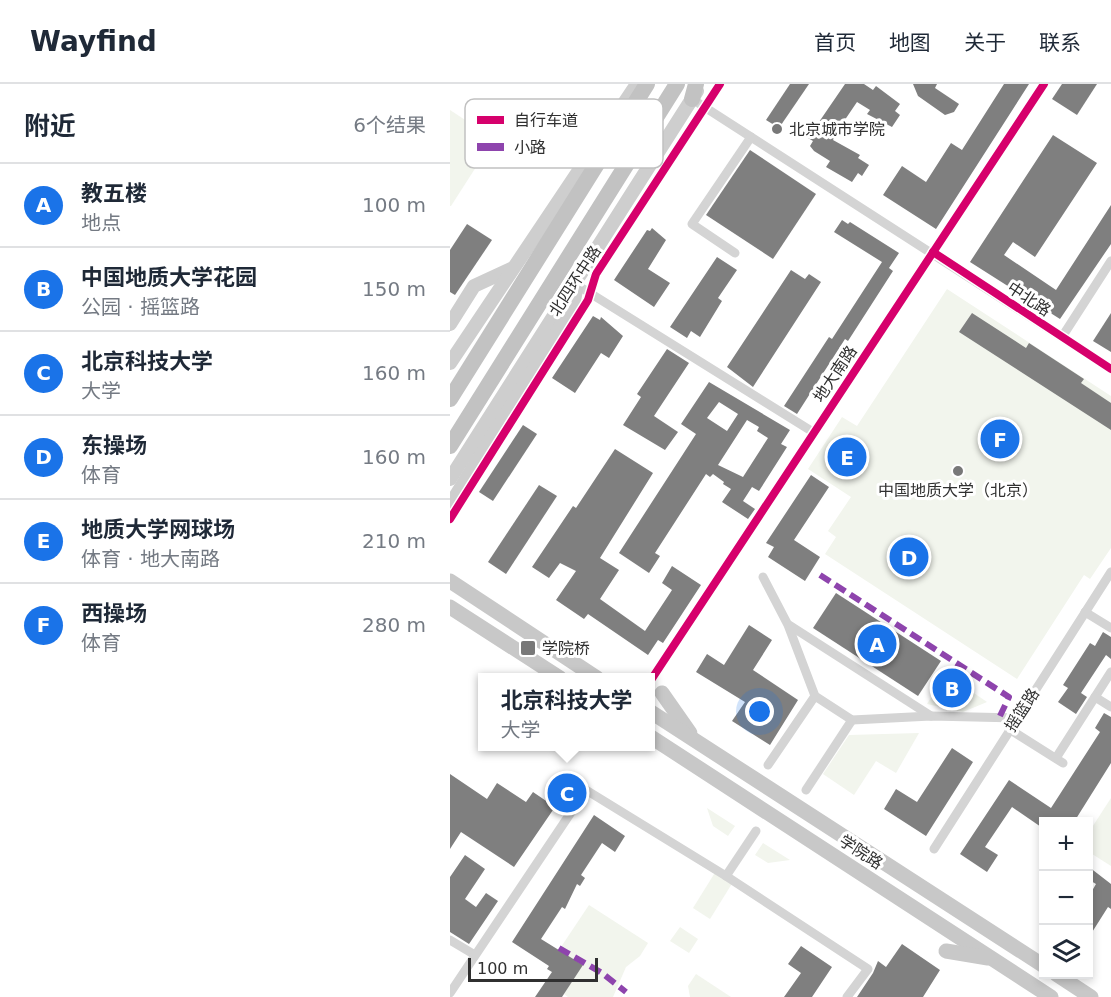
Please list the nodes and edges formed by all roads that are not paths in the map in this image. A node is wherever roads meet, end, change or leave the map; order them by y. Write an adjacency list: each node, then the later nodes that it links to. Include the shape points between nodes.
1 (647, 84): 6 (highway)
2 (677, 84): 7 (highway, 北四环中路)
3 (702, 84): 5 (street, 北四环中路)
4 (1044, 84): 14 (street, 地大南路)
5 (694, 92): 8 (street, 中北路); 9 (street, 北四环中路)
6 (638, 99)
7 (663, 106)
8 (751, 137): 14 (street, 中北路); 15 (street, via 692,224)
9 (663, 142)
10 (581, 168): 17 (street)
11 (595, 168): 23 (highway)
12 (624, 168): 25 (highway, 北四环中路)
13 (647, 168): 18 (street, 北四环中路)
14 (933, 252): 20 (street, 中北路); 24 (street, 地大南路)
15 (735, 253)
16 (1111, 261): 20 (street)
17 (515, 268): 19 (street, via 474,286); 21 (street)
18 (579, 279): 24 (street); 26 (street, 北四环中路); 27 (street, via 573,306)
19 (450, 324)
20 (1062, 337): 22 (street, 中北路)
21 (450, 363)
22 (1111, 368)
23 (450, 399)
24 (813, 432): 38 (street, 地大南路)
25 (450, 446)
26 (450, 479)
27 (450, 505)
28 (1111, 572): 32 (street, 摇篮路)
29 (763, 577): 33 (street)
30 (450, 581): 37 (main road)
31 (450, 607): 36 (main road)
32 (1085, 612): 34 (street); 45 (street, 摇篮路)
33 (788, 625): 40 (street); 44 (street)
34 (1111, 628)
35 (1111, 672): 41 (street)
36 (553, 673)
37 (589, 673)
38 (655, 674)
39 (662, 693): 49 (main road)
40 (815, 696): 46 (street); 50 (street)
41 (1095, 697): 42 (street); 47 (street, via 1059,761)
42 (1111, 707)
43 (655, 715): 49 (main road, 学院路)
44 (931, 716): 45 (street); 46 (street)
45 (1017, 718): 47 (street, 摇篮路)
46 (852, 720): 51 (street)
47 (1009, 729): 53 (street, 摇篮路)
48 (655, 740): 58 (main road, 学院路)
49 (695, 740): 59 (main road, 学院路)
50 (768, 765)
51 (806, 790)
52 (756, 831): 54 (street)
53 (934, 849)
54 (726, 876): 57 (street, via 586,790); 62 (street, via 868,969)
55 (450, 940): 57 (street)
56 (946, 951): 58 (main road)
57 (475, 955): 61 (street)
58 (994, 959): 63 (main road, 学院路)
59 (1039, 963)
60 (1062, 979): 64 (main road)
61 (450, 993)
62 (847, 997)
63 (1051, 997)
64 (1091, 997)

